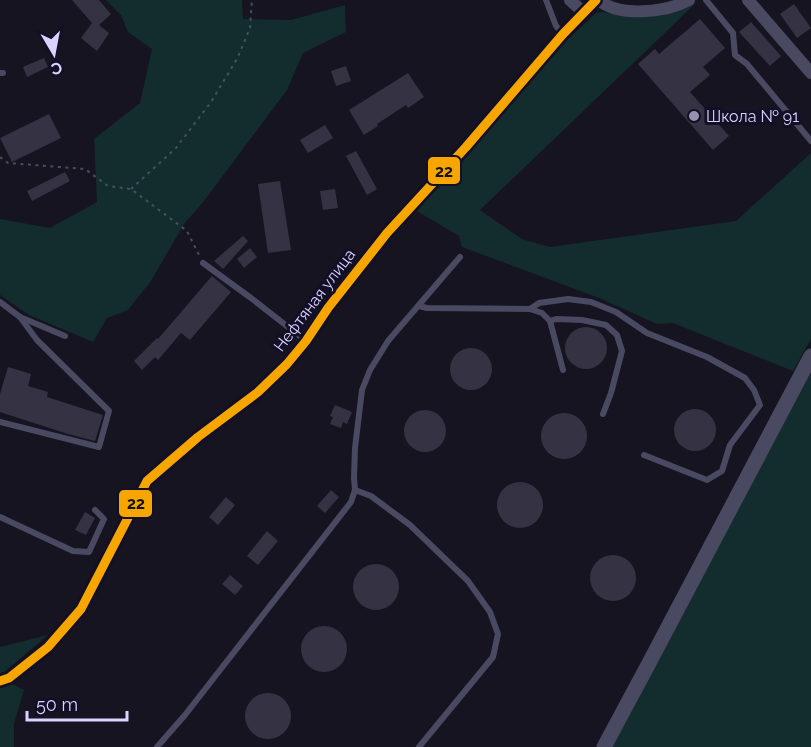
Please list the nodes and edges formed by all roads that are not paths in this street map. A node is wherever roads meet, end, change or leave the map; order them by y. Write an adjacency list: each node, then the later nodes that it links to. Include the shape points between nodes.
1 (546, 0): 8 (lane)
2 (570, 0): 7 (street)
3 (598, 0): 4 (street, via 625,11 660,10); 7 (street, Нефтяная улица)
4 (689, 0)
5 (706, 0): 10 (lane, via 733,33 735,55 747,64)
6 (748, 0): 9 (street)
7 (583, 12): 8 (street, Нефтяная улица)
8 (563, 34): 19 (street, Нефтяная улица, via 387,233)
9 (811, 74)
10 (811, 141)
11 (460, 257): 14 (lane)
12 (203, 263): 19 (lane)
13 (0, 302): 16 (lane)
14 (419, 306): 15 (lane); 25 (lane, via 388,341 362,390 355,448)
15 (530, 309): 17 (lane); 24 (lane, via 539,303 568,299 591,302 616,312 647,333 707,357 745,378 754,390 760,405 730,445 723,471 707,480)
16 (20, 317): 18 (lane); 23 (lane, via 37,340 109,411 99,447)
17 (550, 321): 21 (lane); 22 (lane, via 582,320 606,325 617,335 622,351)
18 (65, 336)
19 (306, 341): 28 (street, Нефтяная улица, via 258,392 147,481 81,609 48,647)
20 (811, 356): 31 (street)
21 (563, 370)
22 (603, 414)
23 (0, 422)
24 (644, 455)
25 (356, 490): 29 (lane, via 351,502); 30 (lane, via 371,496 410,525 468,581 490,612 498,634 493,657)
26 (95, 510): 27 (lane, via 104,519 89,552 73,551)
27 (0, 517)
28 (0, 681)
29 (157, 747)
30 (419, 747)
31 (604, 747)

